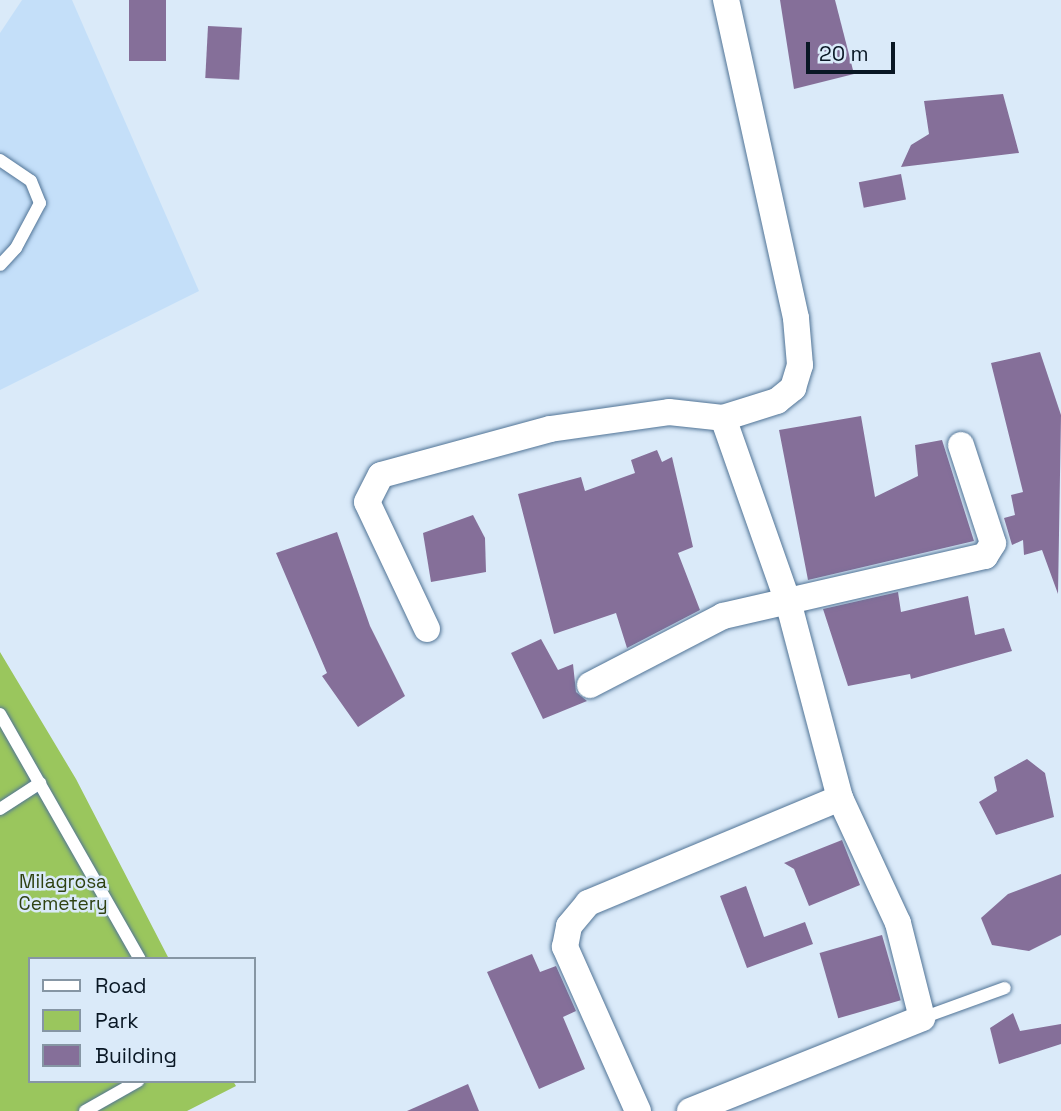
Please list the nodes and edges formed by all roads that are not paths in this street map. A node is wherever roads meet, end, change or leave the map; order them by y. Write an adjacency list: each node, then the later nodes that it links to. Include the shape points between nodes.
1 (726, 0): 4 (street, via 796,318 800,365 793,388 777,401)
2 (0, 160): 3 (lane, via 31,181 40,203 16,248)
3 (0, 265)
4 (723, 418): 6 (street); 7 (street, via 669,412 550,429 381,475 367,502)
5 (961, 445): 6 (street, via 992,550 985,556)
6 (789, 605): 8 (street, via 723,616); 11 (street)
7 (427, 629)
8 (590, 685)
9 (0, 714): 10 (lane)
10 (40, 783): 12 (lane); 13 (lane)
11 (840, 798): 15 (street, via 898,923); 18 (street, via 587,903 569,926 565,947)
12 (0, 809)
13 (139, 957)
14 (1005, 988): 15 (lane)
15 (922, 1018): 19 (street)
16 (134, 1083): 17 (lane)
17 (85, 1111)
18 (638, 1111)
19 (690, 1111)

